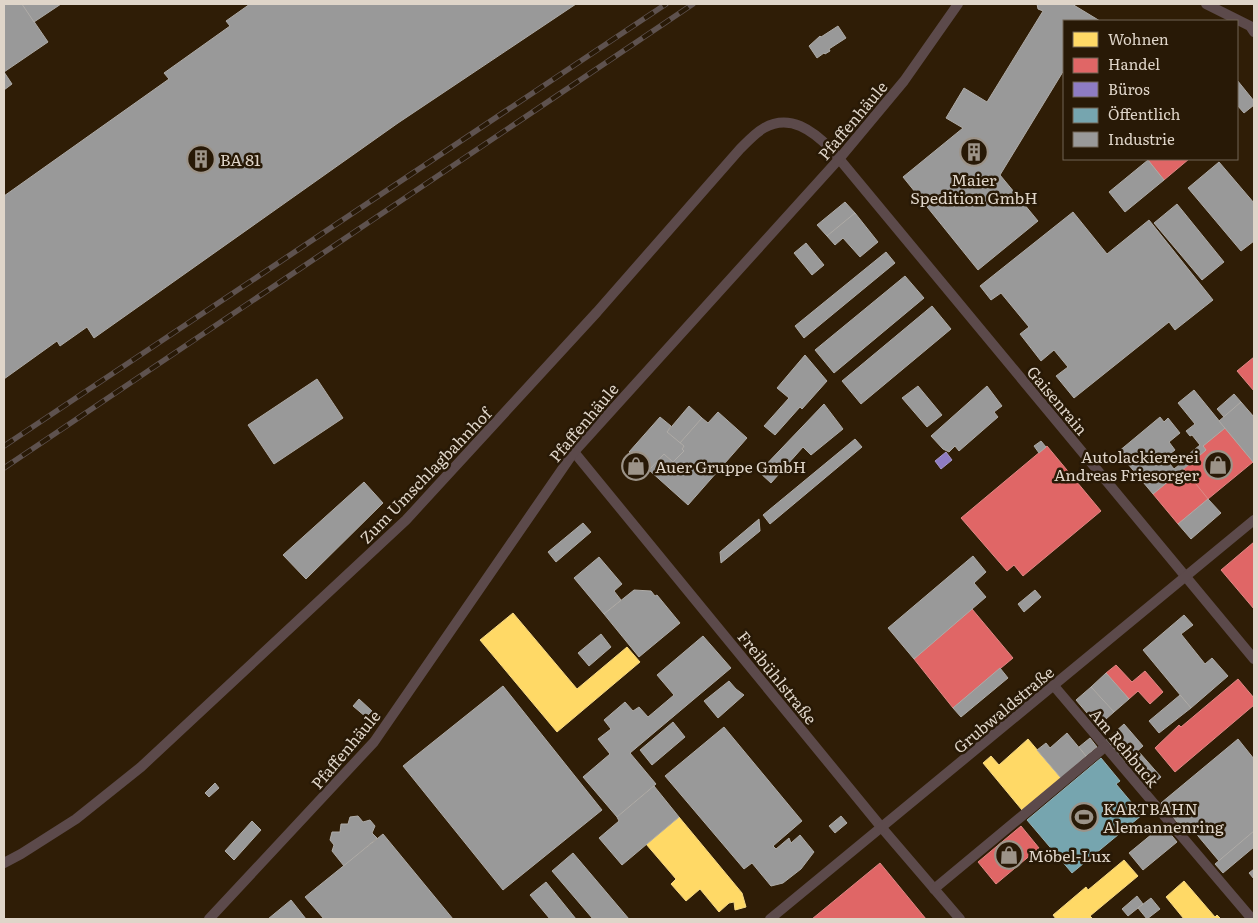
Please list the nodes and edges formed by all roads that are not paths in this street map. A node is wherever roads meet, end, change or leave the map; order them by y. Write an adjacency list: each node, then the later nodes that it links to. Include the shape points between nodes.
1 (958, 4): 4 (street, Pfaffenhäule, via 904,81)
2 (1206, 4): 3 (street)
3 (1253, 27)
4 (839, 159): 5 (street, Pfaffenhäule); 7 (street, Gaisenrain); 12 (street, Zum Umschlagbahnhof, via 816,134 803,126 780,122 763,128 740,149 591,319 406,520 141,767 76,819)
5 (574, 452): 11 (street, Freibühlstraße); 14 (street, Pfaffenhäule, via 374,742)
6 (1254, 520): 7 (street, Grubwaldstraße)
7 (1185, 577): 8 (street, Gaisenrain); 9 (street, Grubwaldstraße)
8 (1254, 659)
9 (1054, 686): 10 (street, Am Rehbuck); 11 (street, Grubwaldstraße)
10 (1104, 747): 13 (street); 17 (street, Am Rehbuck)
11 (882, 828): 13 (street, Freibühlstraße); 15 (street, Grubwaldstraße)
12 (4, 863)
13 (934, 889): 16 (street, Freibühlstraße)
14 (210, 919)
15 (770, 919)
16 (960, 919)
17 (1252, 919)

